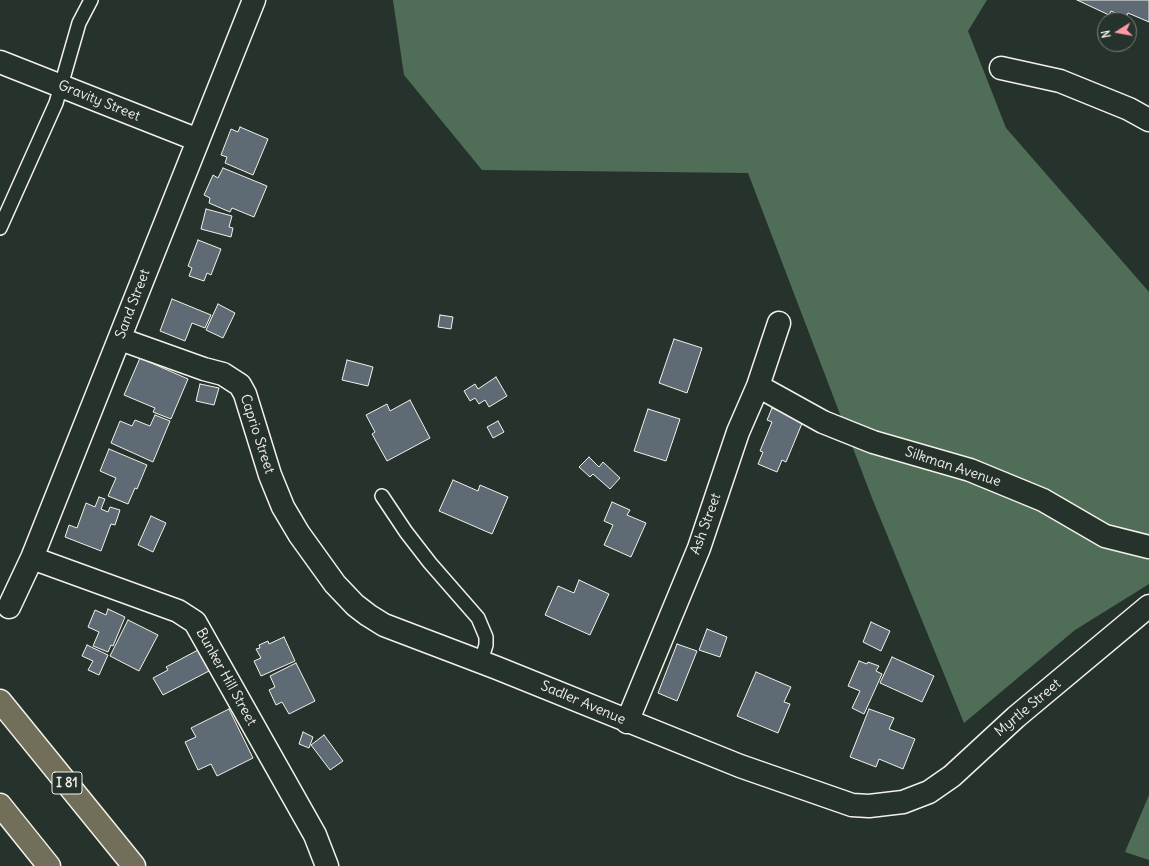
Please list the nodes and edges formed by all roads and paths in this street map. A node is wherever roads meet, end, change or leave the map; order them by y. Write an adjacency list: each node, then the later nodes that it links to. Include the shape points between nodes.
1 (91, 0): 5 (lane, via 80,23)
2 (254, 0): 7 (street, Sand Street)
3 (0, 62): 5 (street, Gravity Street)
4 (1001, 68): 6 (street, via 1060,81 1129,109)
5 (61, 86): 7 (street, Gravity Street); 8 (lane, via 56,103)
6 (1149, 120)
7 (198, 140): 10 (street, Sand Street)
8 (0, 228)
9 (779, 323): 11 (street, Ash Street)
10 (120, 339): 13 (street, Caprio Street, via 223,374 240,385 270,475 283,506); 15 (street, Sand Street)
11 (758, 386): 14 (street, Silkman Avenue, via 823,422 873,442 970,470 1043,500 1105,536); 20 (street, Ash Street, via 738,432 699,548)
12 (382, 496): 18 (lane, via 425,557 478,618 486,637)
13 (299, 534): 18 (street, Sadler Avenue, via 335,584 368,615 384,625)
14 (1149, 547)
15 (32, 558): 17 (street, Sand Street); 25 (street, Bunker Hill Street, via 178,610 195,622 316,835)
16 (1149, 606): 21 (street, Myrtle Street, via 1016,717 952,776 928,792)
17 (9, 607)
18 (481, 661): 20 (street, Sadler Avenue)
19 (0, 701): 24 (highway, I 81)
20 (626, 722): 21 (street, Sadler Avenue, via 740,766 852,805)
21 (903, 802)
22 (0, 805): 23 (highway)
23 (49, 866)
24 (134, 866)
25 (328, 866)

